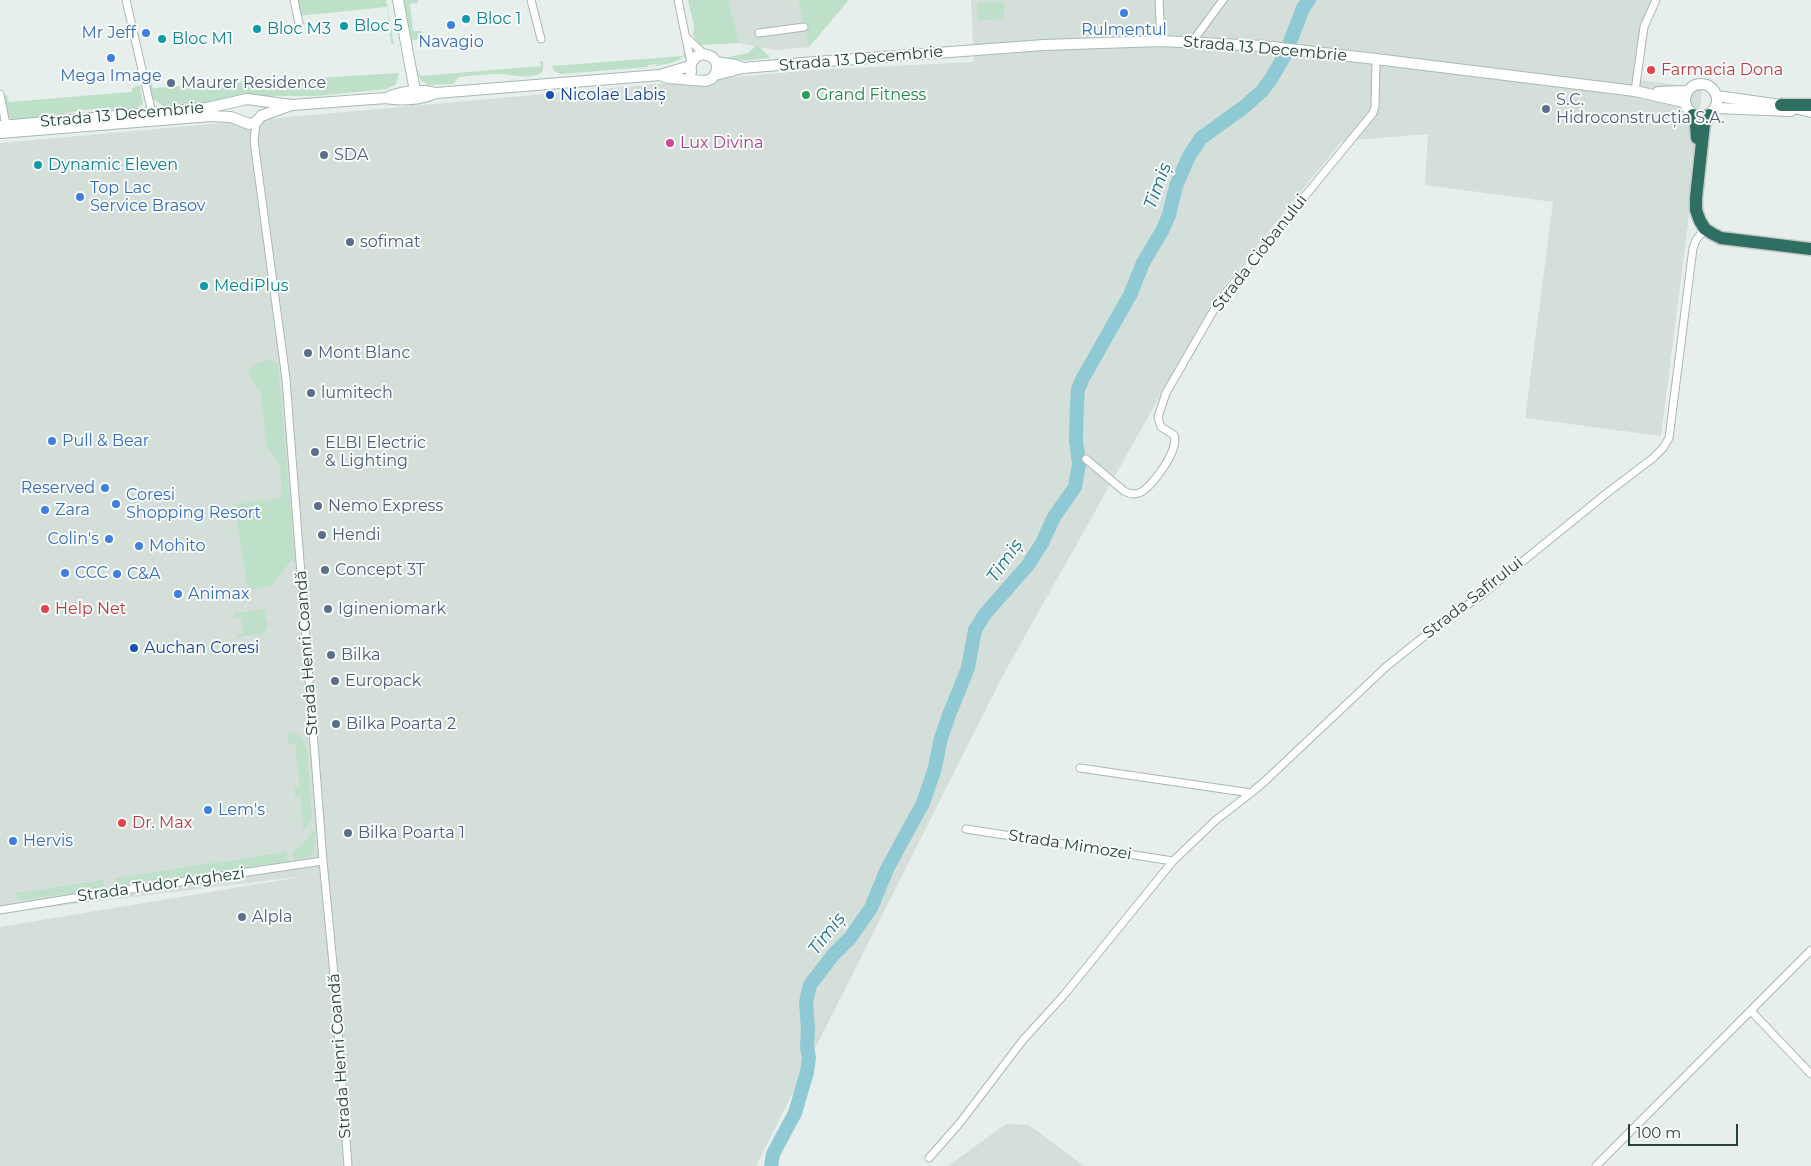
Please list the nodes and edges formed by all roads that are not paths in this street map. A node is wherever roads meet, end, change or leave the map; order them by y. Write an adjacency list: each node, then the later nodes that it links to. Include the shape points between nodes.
1 (126, 0): 39 (street)
2 (294, 0): 9 (street)
3 (398, 0): 24 (main road)
4 (531, 0): 13 (street)
5 (678, 0): 12 (street)
6 (1159, 0): 14 (street)
7 (1223, 0): 15 (street)
8 (1656, 0): 25 (street, via 1644,27)
9 (299, 23)
10 (804, 27): 11 (street)
11 (759, 33)
12 (687, 38): 16 (street); 19 (street)
13 (541, 39)
14 (1161, 41): 15 (main road, Strada 13 Decembrie); 20 (main road, Strada 13 Decembrie, via 984,49)
15 (1192, 42): 17 (main road, Strada 13 Decembrie)
16 (704, 54): 18 (main road, Strada 13 Decembrie); 19 (main road, Strada 13 Decembrie, via 695,58)
17 (1376, 58): 25 (main road, Strada 13 Decembrie); 46 (street, Strada Ciobanului, via 1373,113 1219,301 1166,393 1158,417 1161,427 1174,435 1176,442 1164,469 1146,488 1131,494)
18 (716, 62): 20 (main road, Strada 13 Decembrie); 22 (main road)
19 (691, 65): 21 (main road, Strada 13 Decembrie); 23 (main road)
20 (743, 68): 22 (main road, Strada 13 Decembrie)
21 (660, 75): 23 (main road, Strada 13 Decembrie); 27 (main road, Strada 13 Decembrie)
22 (715, 75): 23 (main road, Strada 13 Decembrie, via 707,81)
23 (697, 80)
24 (415, 91): 27 (main road, Strada 13 Decembrie); 30 (main road, Strada 13 Decembrie)
25 (1635, 91): 26 (main road, Strada 13 Decembrie); 33 (main road, Strada 13 Decembrie)
26 (1687, 91): 29 (main road, via 1694,85 1704,84); 33 (main road)
27 (436, 93): 30 (main road, Strada 13 Decembrie, via 416,99)
28 (0, 94): 42 (street)
29 (1717, 96): 35 (main road); 37 (main road)
30 (386, 98): 34 (main road, Strada 13 Decembrie)
31 (243, 100): 32 (main road, Strada 13 Decembrie); 39 (main road, Strada 13 Decembrie, via 207,108); 41 (main road, via 236,109)
32 (254, 100): 34 (main road, Strada 13 Decembrie); 41 (main road, via 261,108)
33 (1685, 103): 40 (main road)
34 (292, 105): 41 (main road, Strada 13 Decembrie)
35 (1781, 105): 36 (highway)
36 (1805, 108): 37 (main road, via 1781,112); 38 (main road)
37 (1712, 111): 40 (main road); 43 (highway, via 1704,124)
38 (1811, 112)
39 (152, 113): 42 (main road, Strada 13 Decembrie)
40 (1693, 115): 43 (highway)
41 (250, 120): 42 (main road, Strada 13 Decembrie, via 211,116); 50 (street, Strada Henri Coandă, via 286,379)
42 (2, 128)
43 (1697, 183): 44 (highway, via 1696,210)
44 (1705, 229): 45 (highway, via 1721,238); 48 (street, Strada Safirului, via 1693,248 1669,438 1662,448 1480,596 1387,666)
45 (1811, 248)
46 (1086, 459)
47 (1080, 768): 48 (street)
48 (1251, 793): 51 (street, Strada Safirului, via 1216,820)
49 (966, 829): 51 (street, Strada Mimozei)
50 (323, 861): 52 (street, Strada Tudor Arghezi); 57 (street, Strada Henri Coandă)
51 (1173, 862): 56 (street, Strada Safirului, via 1023,1040)
52 (0, 910)
53 (1811, 950): 54 (street)
54 (1751, 1011): 55 (street); 58 (street)
55 (1811, 1074)
56 (929, 1158)
57 (348, 1166)
58 (1596, 1166)

